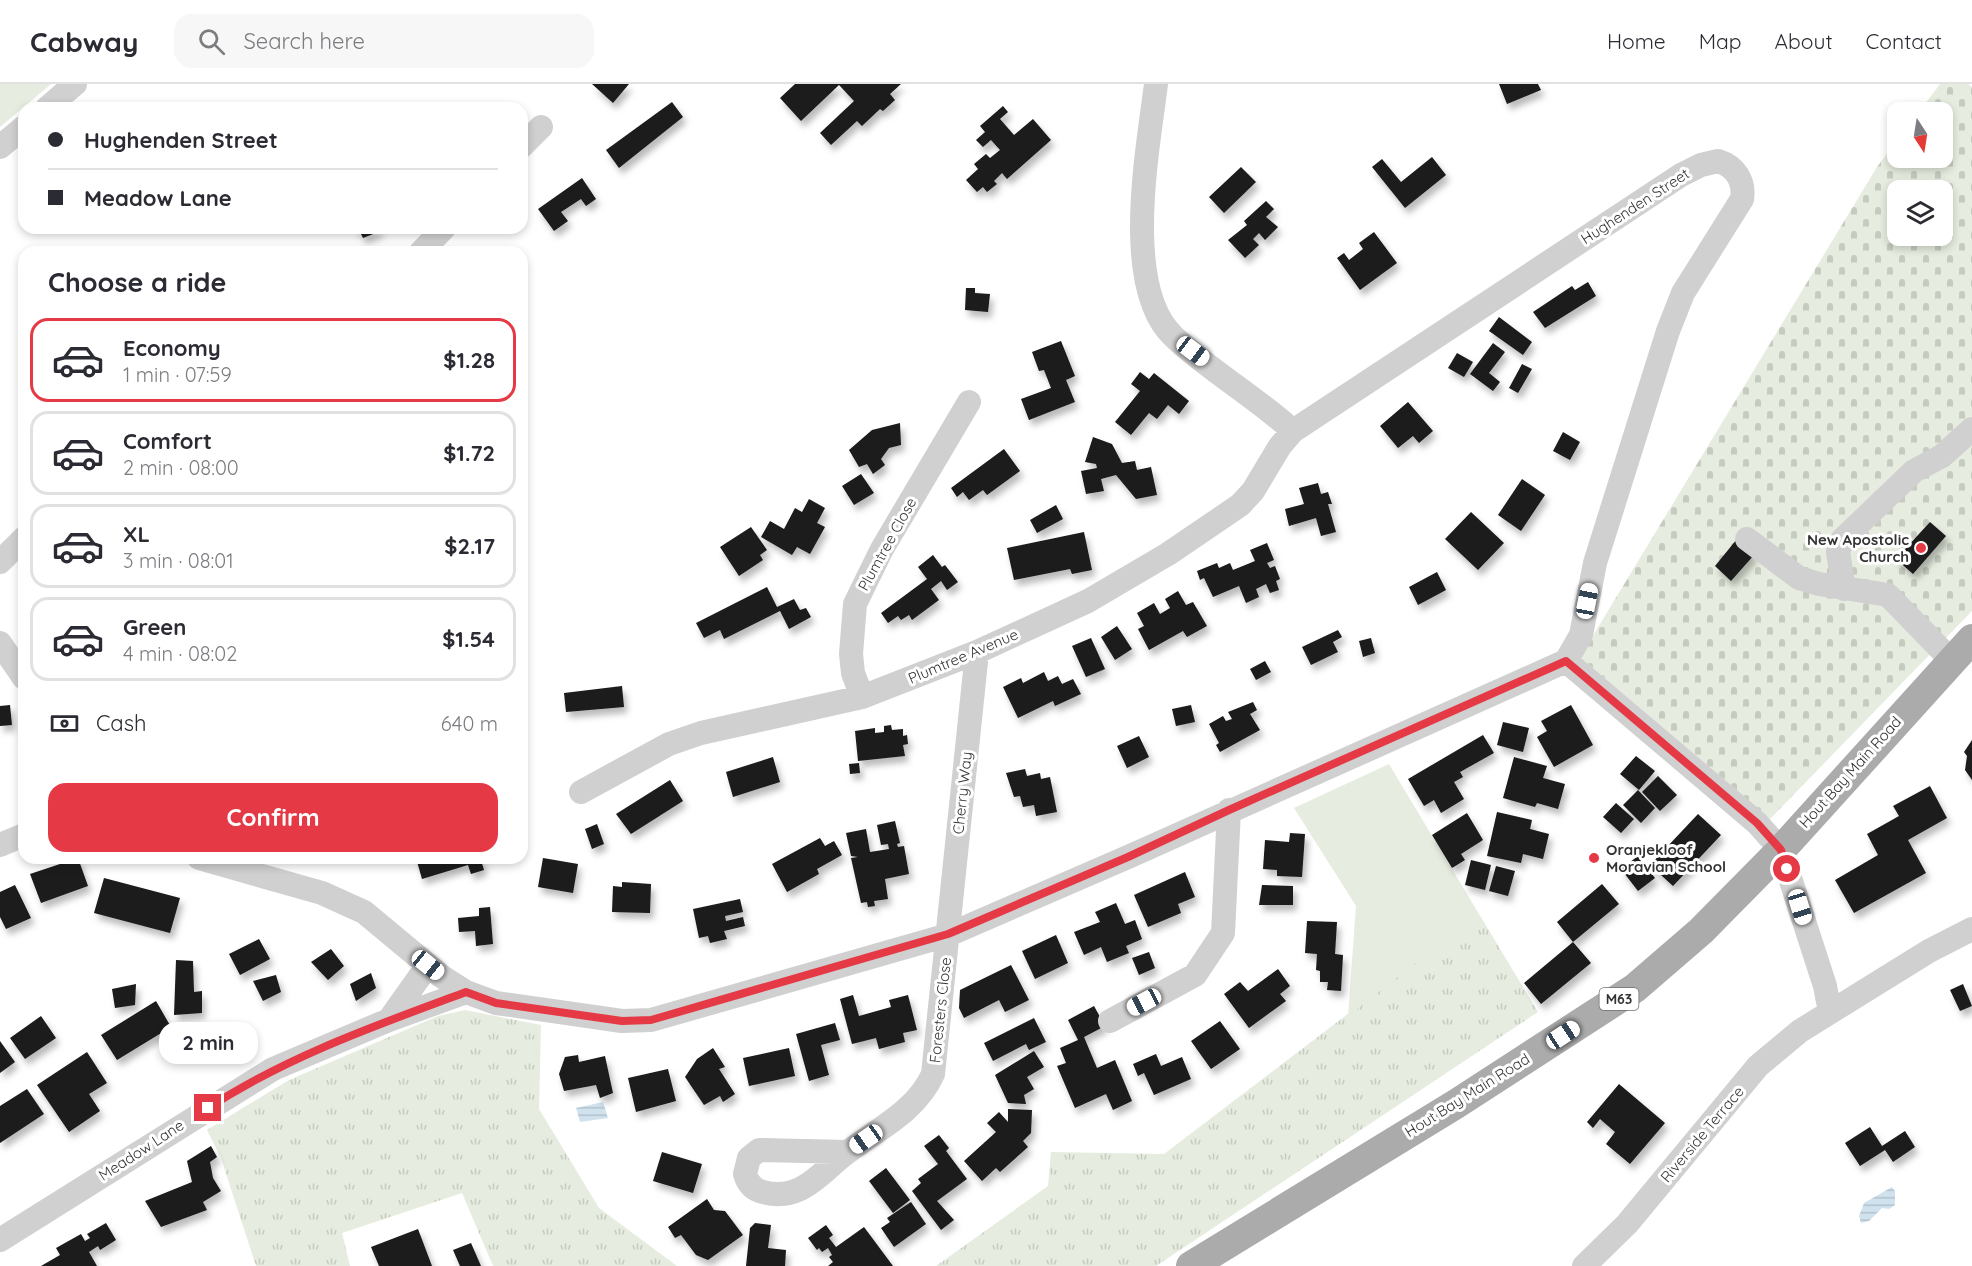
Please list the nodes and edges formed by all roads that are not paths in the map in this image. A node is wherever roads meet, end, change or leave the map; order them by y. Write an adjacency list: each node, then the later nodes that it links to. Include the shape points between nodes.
1 (75, 84): 3 (street)
2 (1156, 84): 12 (street, via 1141,216 1146,272 1154,306 1174,338)
3 (54, 102)
4 (541, 127): 6 (street)
5 (18, 132): 7 (street)
6 (528, 140)
7 (0, 147)
8 (438, 234): 9 (street)
9 (427, 246)
10 (969, 402): 23 (street, Plumtree Close, via 882,549 855,604 851,654)
11 (1972, 429): 16 (street, via 1942,456 1914,471 1842,540 1838,552)
12 (1293, 430): 19 (street, Plumtree Avenue, via 1240,505 1088,601); 20 (street, Hughenden Street, via 1682,175 1718,161 1731,167 1739,179 1742,199 1683,293 1668,331 1595,563 1581,635)
13 (1747, 539): 16 (street, via 1799,578)
14 (18, 544): 15 (street)
15 (0, 562)
16 (1844, 589): 21 (street, via 1888,595)
17 (1972, 639): 21 (main road, Hout Bay Main Road / M63)
18 (0, 643): 22 (street)
19 (977, 652): 23 (street, Plumtree Avenue); 31 (street, Cherry Way)
20 (1566, 661): 25 (street); 28 (street, via 1757,823)
21 (1952, 661): 28 (main road, Hout Bay Main Road / M63)
22 (18, 669)
23 (862, 697): 24 (street, Plumtree Avenue, via 686,737)
24 (581, 792)
25 (1229, 810): 31 (street); 36 (street, via 1223,933 1196,975)
26 (18, 838): 27 (street)
27 (0, 845)
28 (1781, 850): 34 (street); 39 (main road, Hout Bay Main Road / M63, via 1701,931 1635,988 1456,1104)
29 (220, 864): 32 (street, via 322,893 350,905 376,921)
30 (1972, 929): 34 (street, Riverside Terrace)
31 (948, 934): 33 (street, via 651,1020 622,1021 496,1003); 37 (street, Foresters Close, via 935,1066 929,1083 909,1108)
32 (428, 965): 33 (street); 35 (street)
33 (466, 992): 35 (street, Meadow Lane)
34 (1830, 1012): 40 (street, Riverside Terrace, via 1758,1066 1627,1224)
35 (389, 1020): 38 (street, Meadow Lane, via 264,1074)
36 (1110, 1021)
37 (847, 1152)
38 (0, 1240)
39 (1191, 1266)
40 (1584, 1266)

